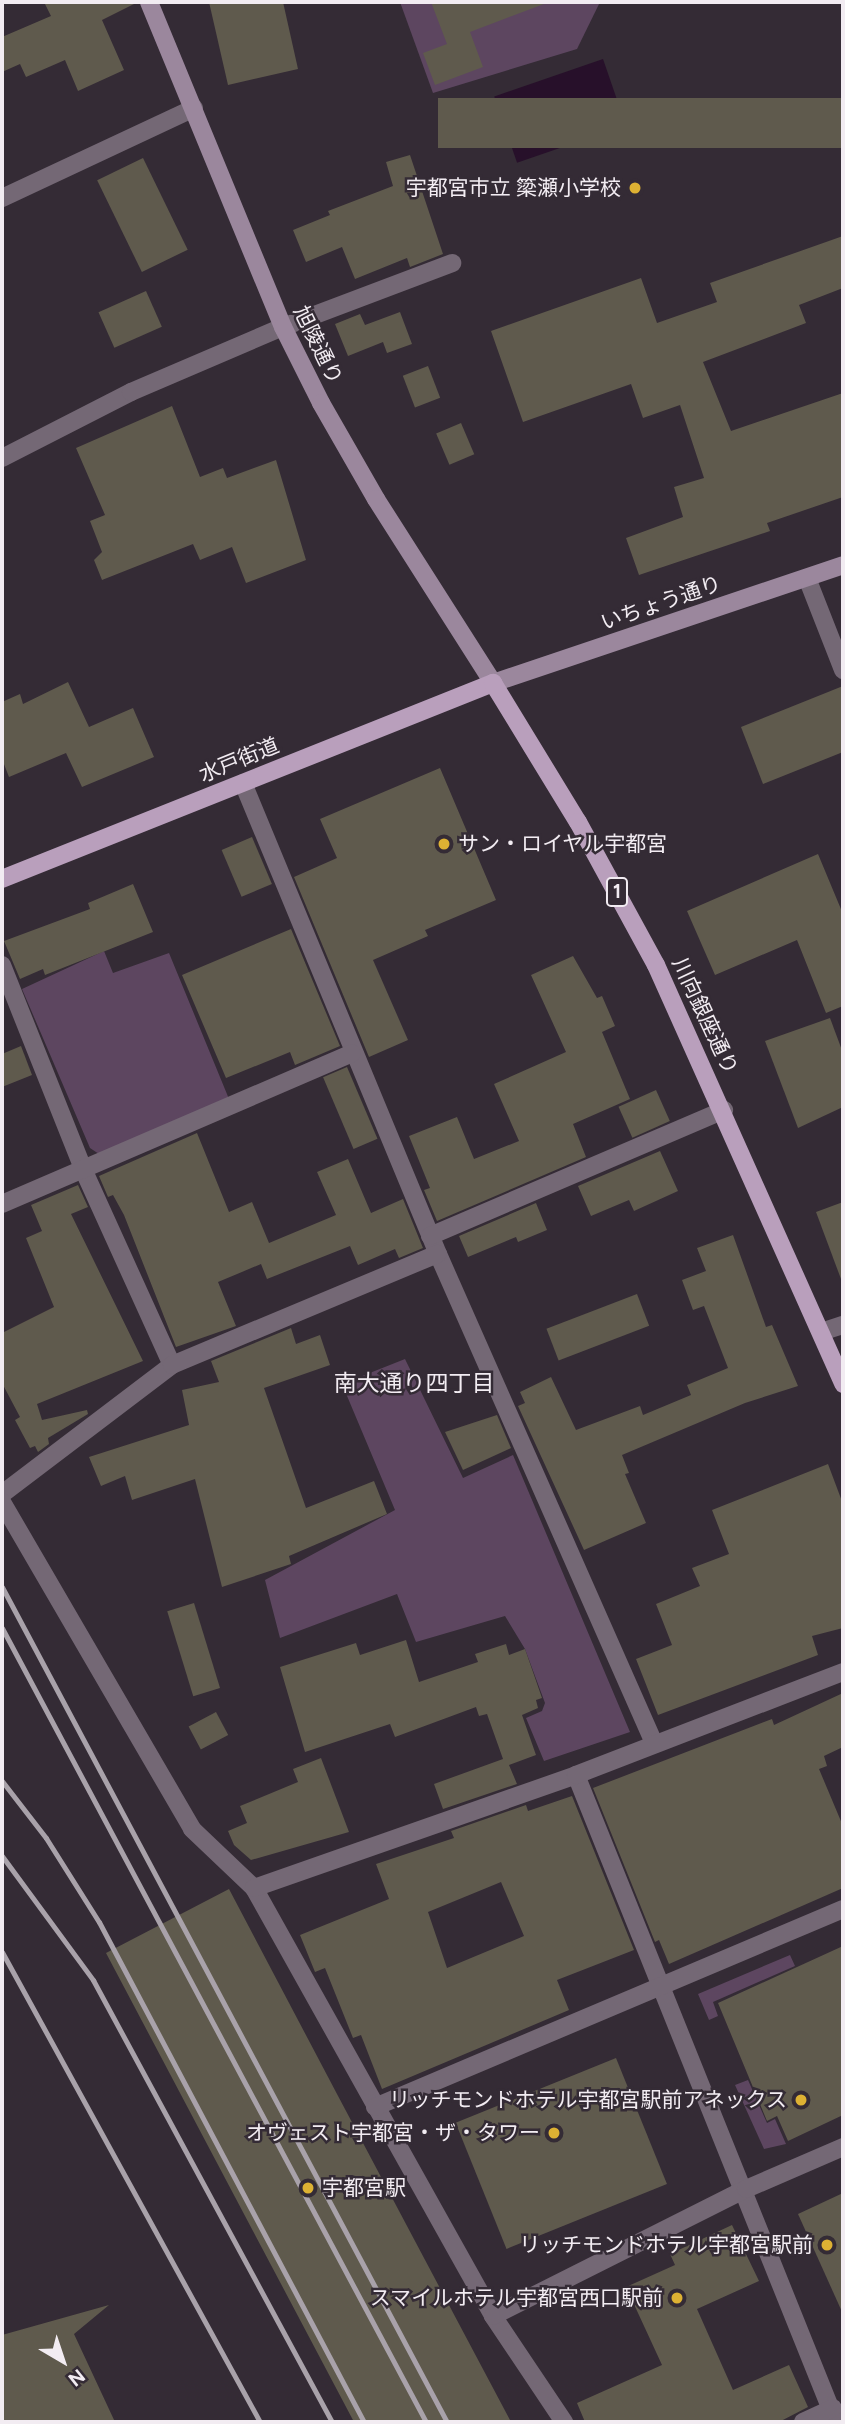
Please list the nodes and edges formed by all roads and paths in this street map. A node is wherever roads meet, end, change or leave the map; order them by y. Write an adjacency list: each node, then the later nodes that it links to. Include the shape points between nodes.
1 (149, 2): 2 (street, 旭陵通り)
2 (194, 108): 3 (street); 5 (street, 旭陵通り)
3 (2, 198)
4 (452, 263): 5 (street)
5 (283, 327): 6 (street, via 131,392); 10 (street, 旭陵通り, via 350,456)
6 (2, 458)
7 (843, 565): 8 (street, いちょう通り)
8 (807, 578): 9 (street); 10 (street, いちょう通り)
9 (843, 670)
10 (494, 683): 11 (main road, 水戸街道); 15 (main road, 川向銀座通り / 1, via 627,911)
11 (243, 783): 12 (main road, 水戸街道); 14 (street)
12 (2, 879)
13 (2, 965): 16 (street)
14 (352, 1053): 16 (street); 18 (street)
15 (724, 1110): 18 (street); 21 (main road, 川向銀座通り / 1)
16 (83, 1169): 17 (street); 22 (street)
17 (2, 1204)
18 (430, 1236): 19 (street)
19 (438, 1254): 22 (street); 27 (street)
20 (843, 1325): 21 (street)
21 (821, 1332): 23 (main road, 川向銀座通り / 1)
22 (172, 1365): 24 (street)
23 (843, 1384)
24 (2, 1494)
25 (2, 1502): 29 (street, via 192,1829)
26 (843, 1672): 27 (street)
27 (654, 1743): 28 (street)
28 (576, 1775): 29 (street); 31 (street)
29 (254, 1888): 32 (street)
30 (843, 1909): 31 (street)
31 (664, 1985): 32 (street); 34 (street)
32 (374, 2107): 35 (street)
33 (843, 2147): 34 (street)
34 (746, 2189): 35 (street); 36 (street)
35 (493, 2316): 37 (street)
36 (835, 2415): 38 (street)
37 (564, 2422)
38 (803, 2422)

